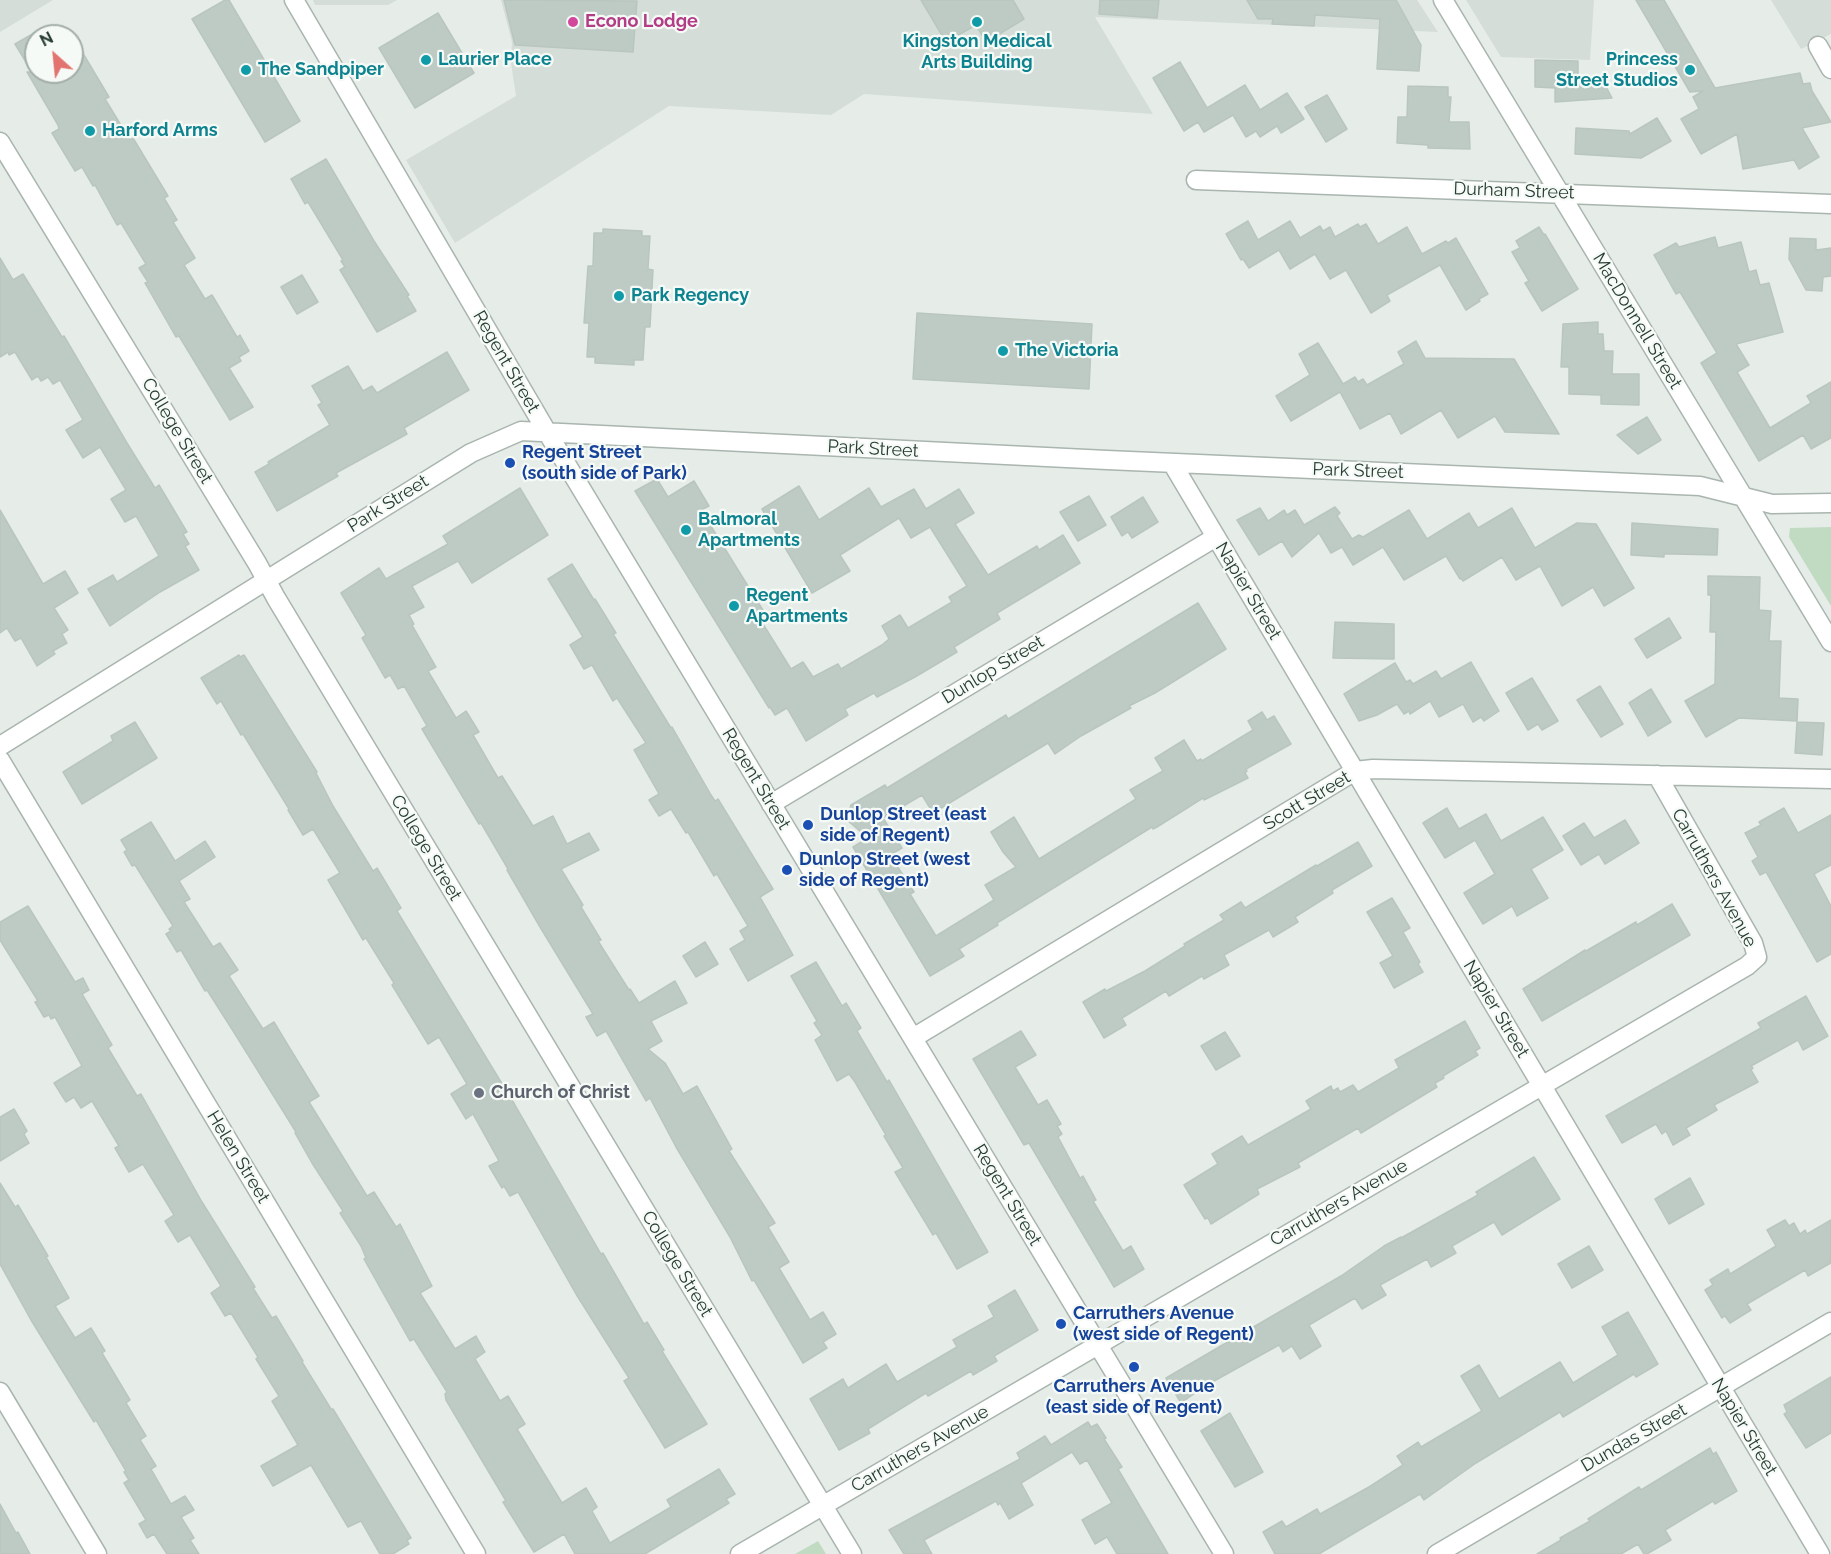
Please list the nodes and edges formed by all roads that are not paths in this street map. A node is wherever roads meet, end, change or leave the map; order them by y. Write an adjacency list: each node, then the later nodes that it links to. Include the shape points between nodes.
1 (294, 0): 9 (street, Regent Street)
2 (1443, 0): 7 (street, MacDonnell Street)
3 (1818, 46): 4 (street)
4 (1831, 69)
5 (0, 142): 14 (street, College Street)
6 (1196, 180): 7 (street, Durham Street)
7 (1560, 193): 8 (street, Durham Street); 11 (street, MacDonnell Street)
8 (1831, 204)
9 (547, 432): 10 (street, Park Street); 14 (street, Park Street, via 521,431 471,453); 21 (street, Regent Street)
10 (1172, 463): 11 (street, Park Street, via 1700,486); 13 (street, Napier Street)
11 (1743, 496): 12 (street, Park Street, via 1772,504); 15 (street, MacDonnell Street)
12 (1831, 503)
13 (1216, 537): 18 (street, Napier Street); 21 (street, Dunlop Street)
14 (267, 580): 16 (street, Park Street); 28 (street, College Street)
15 (1831, 642)
16 (0, 746)
17 (0, 760): 30 (street, Helen Street)
18 (1355, 771): 19 (street, Scott Street); 22 (street, Scott Street); 23 (street, Napier Street)
19 (1657, 775): 20 (street, Scott Street); 23 (street, Carruthers Avenue, via 1757,957)
20 (1831, 779)
21 (771, 804): 22 (street, Regent Street)
22 (913, 1038): 25 (street, Regent Street)
23 (1541, 1085): 25 (street, Carruthers Avenue); 26 (street, Napier Street)
24 (1831, 1322): 26 (street, Dundas Street)
25 (1097, 1345): 28 (street, Carruthers Avenue); 33 (street, Regent Street)
26 (1721, 1387): 34 (street, Dundas Street); 35 (street, Napier Street)
27 (0, 1392): 29 (street)
28 (823, 1506): 31 (street, Carruthers Avenue); 32 (street, College Street)
29 (97, 1554)
30 (476, 1554)
31 (740, 1554)
32 (852, 1554)
33 (1224, 1554)
34 (1437, 1554)
35 (1820, 1554)

